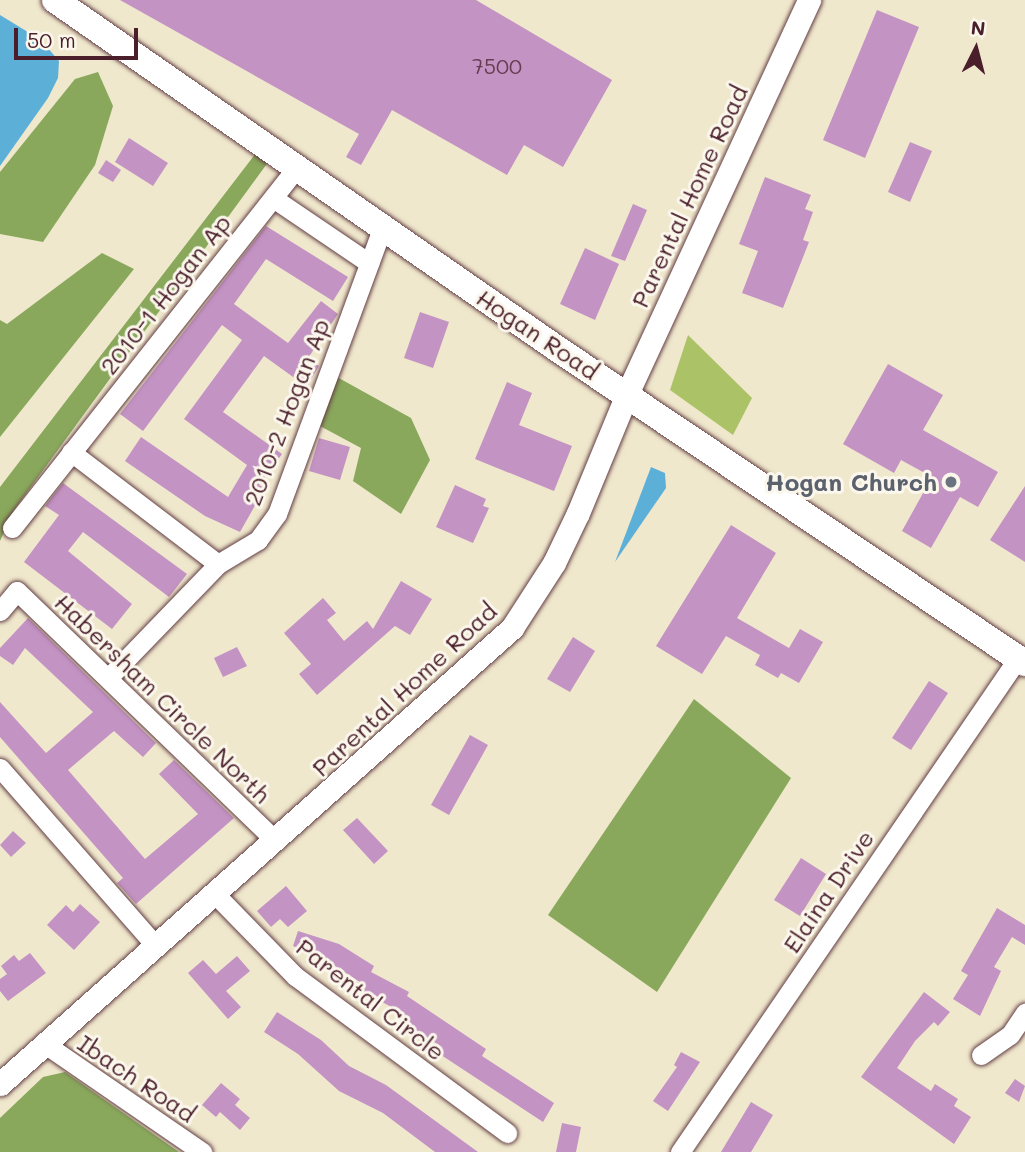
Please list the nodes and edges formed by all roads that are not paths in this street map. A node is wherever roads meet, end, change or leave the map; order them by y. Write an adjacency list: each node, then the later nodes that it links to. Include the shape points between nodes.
1 (55, 0): 3 (main road, Hogan Road)
2 (810, 0): 7 (street, Parental Home Road)
3 (297, 167): 4 (street, 2010-1 Hogan Ap); 5 (main road, Hogan Road)
4 (273, 198): 6 (street); 8 (street, 2010-1 Hogan Ap)
5 (383, 226): 6 (street, 2010-2 Hogan Ap); 7 (main road, Hogan Road)
6 (369, 263): 10 (street, 2010-2 Hogan Ap, via 277,514 258,540)
7 (627, 394): 12 (main road, Hogan Road); 15 (street, Parental Home Road, via 554,563 512,628)
8 (71, 452): 9 (street, 2010-1 Hogan Ap); 10 (street)
9 (12, 528)
10 (218, 564): 13 (street, 2010-2 Hogan Ap)
11 (0, 611): 13 (street, Habersham Circle North, via 17,591)
12 (1021, 661): 24 (street, Elaina Drive)
13 (108, 678): 15 (street, Habersham Circle North)
14 (0, 768): 17 (street)
15 (276, 841): 16 (street, Parental Home Road)
16 (215, 894): 17 (street, Parental Home Road); 22 (street, Parental Circle, via 295,976)
17 (156, 946): 19 (street, Parental Home Road)
18 (1025, 1013): 20 (street, via 1010,1035)
19 (44, 1044): 21 (street, Parental Home Road); 23 (street, Ibach Road)
20 (981, 1055)
21 (0, 1084)
22 (507, 1133)
23 (202, 1152)
24 (680, 1152)

